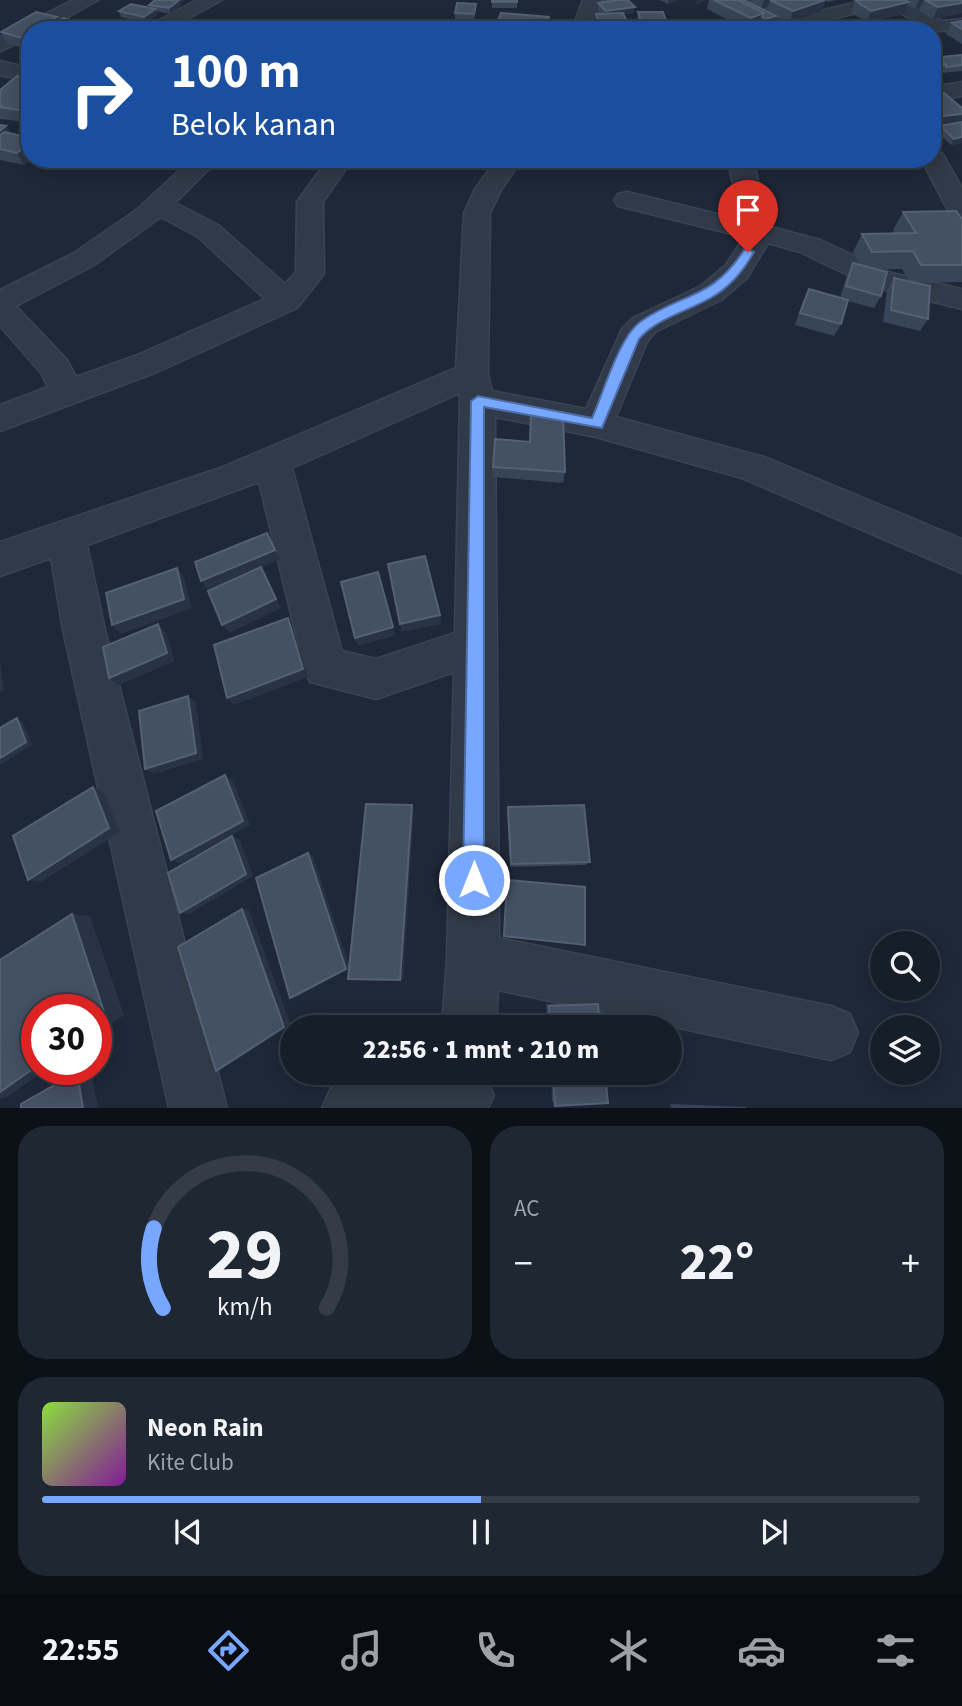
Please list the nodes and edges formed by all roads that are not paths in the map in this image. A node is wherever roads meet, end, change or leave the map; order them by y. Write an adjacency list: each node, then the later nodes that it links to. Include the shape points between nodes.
1 (88, 0): 6 (street)
2 (212, 0): 7 (street)
3 (593, 0): 8 (street)
4 (735, 0): 9 (street)
5 (890, 0): 10 (street); 11 (street)
6 (47, 21)
7 (169, 21)
8 (585, 21)
9 (782, 21)
10 (802, 21)
11 (929, 21)
12 (962, 25): 13 (street)
13 (941, 27)
14 (21, 34): 15 (street)
15 (0, 45)
16 (0, 68): 17 (street)
17 (21, 74)
18 (21, 84): 21 (street)
19 (962, 89): 20 (street)
20 (941, 92)
21 (10, 94)
22 (198, 168): 28 (street)
23 (335, 168): 32 (street, via 310,202 310,274)
24 (503, 168): 34 (street, via 477,213)
25 (741, 168): 30 (street)
26 (947, 170): 29 (street)
27 (627, 200): 30 (street)
28 (159, 205): 32 (street, via 208,232); 33 (street, via 84,259)
29 (962, 212)
30 (759, 234): 31 (street, via 810,246 883,280); 37 (street, via 737,271 711,293 644,325 633,337)
31 (962, 299)
32 (286, 301): 35 (street, via 146,363)
33 (0, 305): 35 (street, via 56,368)
34 (475, 388): 37 (street); 38 (street); 42 (street)
35 (66, 391): 36 (street)
36 (0, 418)
37 (597, 424): 40 (street, via 751,467)
38 (272, 461): 39 (street); 42 (street, via 325,668 376,680)
39 (66, 536): 41 (street); 47 (street)
40 (962, 556)
41 (0, 559)
42 (476, 645): 43 (street)
43 (473, 959): 44 (street); 45 (street)
44 (470, 1015)
45 (831, 1033)
46 (465, 1092): 48 (street, via 420,1088)
47 (198, 1108)
48 (351, 1108)

